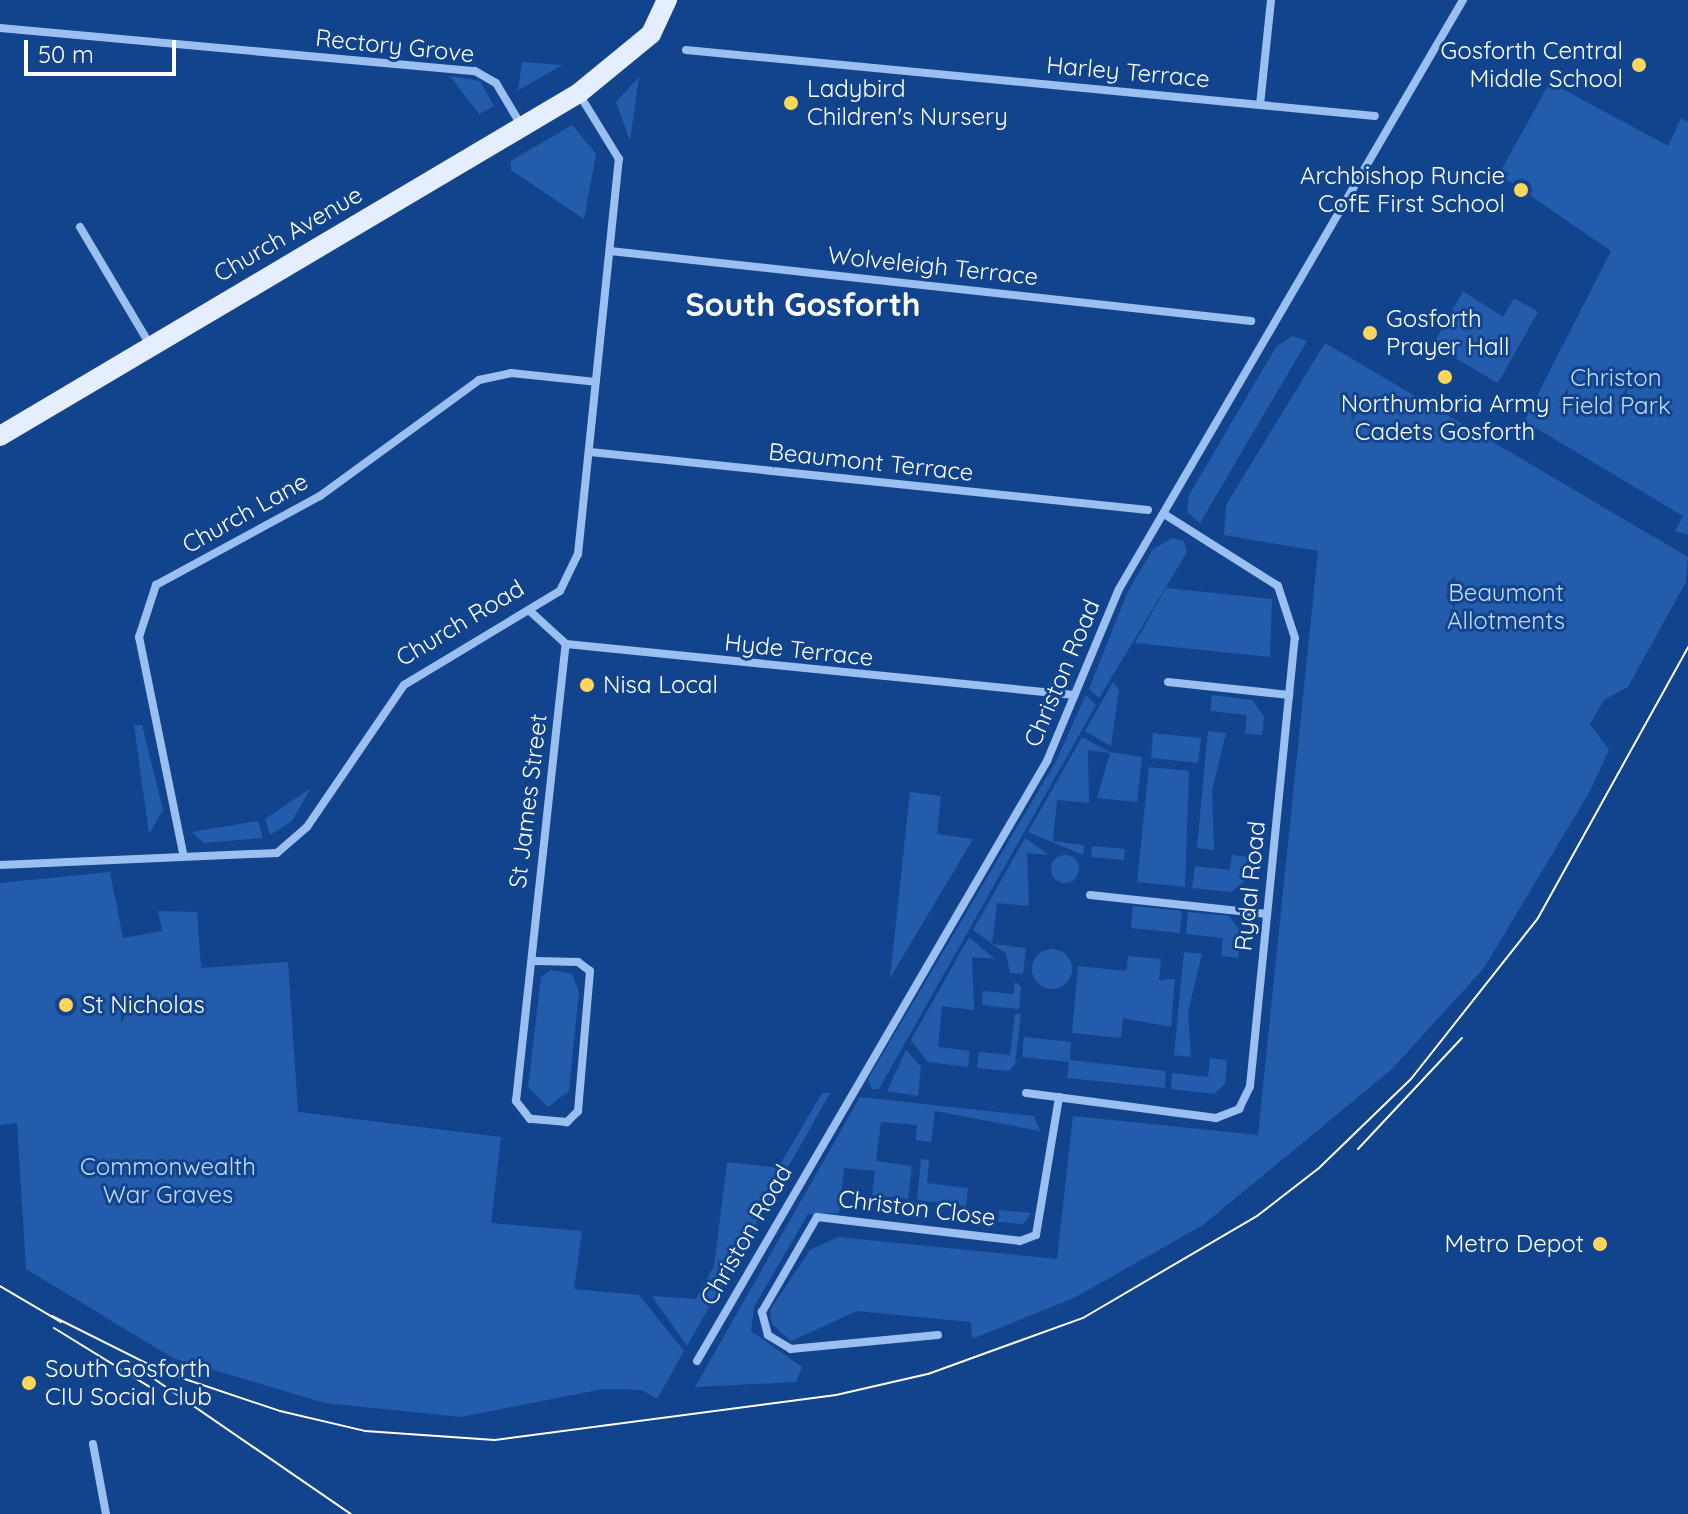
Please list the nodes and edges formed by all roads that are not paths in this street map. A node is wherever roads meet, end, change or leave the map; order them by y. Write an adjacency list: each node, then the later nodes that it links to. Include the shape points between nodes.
1 (667, 0): 6 (main road, Church Avenue, via 651,34)
2 (1271, 0): 7 (street)
3 (1463, 0): 18 (street, Christon Road)
4 (0, 28): 9 (street, Rectory Grove, via 475,71 496,83)
5 (686, 50): 7 (street, Harley Terrace)
6 (579, 93): 9 (main road, Church Avenue); 11 (street, Church Road, via 619,159)
7 (1260, 105): 8 (street, Harley Terrace)
8 (1375, 116)
9 (521, 125): 13 (main road, Church Avenue)
10 (80, 227): 13 (street)
11 (610, 251): 12 (street, Wolveleigh Terrace); 14 (street, Church Road)
12 (1251, 321)
13 (149, 343): 15 (main road, Church Avenue)
14 (596, 382): 16 (street, Church Road); 24 (street, Church Lane, via 511,373 479,380 320,496 156,585 139,637)
15 (0, 436)
16 (590, 452): 17 (street, Beaumont Terrace); 19 (street, Church Road, via 578,554 560,591)
17 (1148, 510)
18 (1164, 514): 22 (street, Christon Road, via 1119,589); 23 (street, Rydal Road, via 1278,586 1295,638)
19 (531, 612): 20 (street); 24 (street, Church Road, via 404,685 307,827 277,853)
20 (566, 644): 22 (street, Hyde Terrace, via 1048,698); 28 (street, St James Street, via 531,949)
21 (1168, 682): 23 (street)
22 (1074, 695): 32 (street, Christon Road, via 1047,761)
23 (1289, 695): 27 (street, Rydal Road)
24 (183, 853): 25 (street, Church Road)
25 (0, 865)
26 (1090, 895): 27 (street)
27 (1267, 914): 30 (street, Rydal Road, via 1250,1086 1239,1109 1216,1118)
28 (536, 961): 28 (street, St James Street, via 516,1101 530,1119 567,1122 578,1111 590,971 578,962)
29 (1026, 1093): 30 (street, Rydal Road)
30 (1059, 1097): 31 (street, Christon Close, via 1036,1235 1020,1241 817,1217 762,1312 768,1335 791,1349)
31 (938, 1335)
32 (697, 1361)
33 (93, 1444): 34 (street)
34 (106, 1514)

